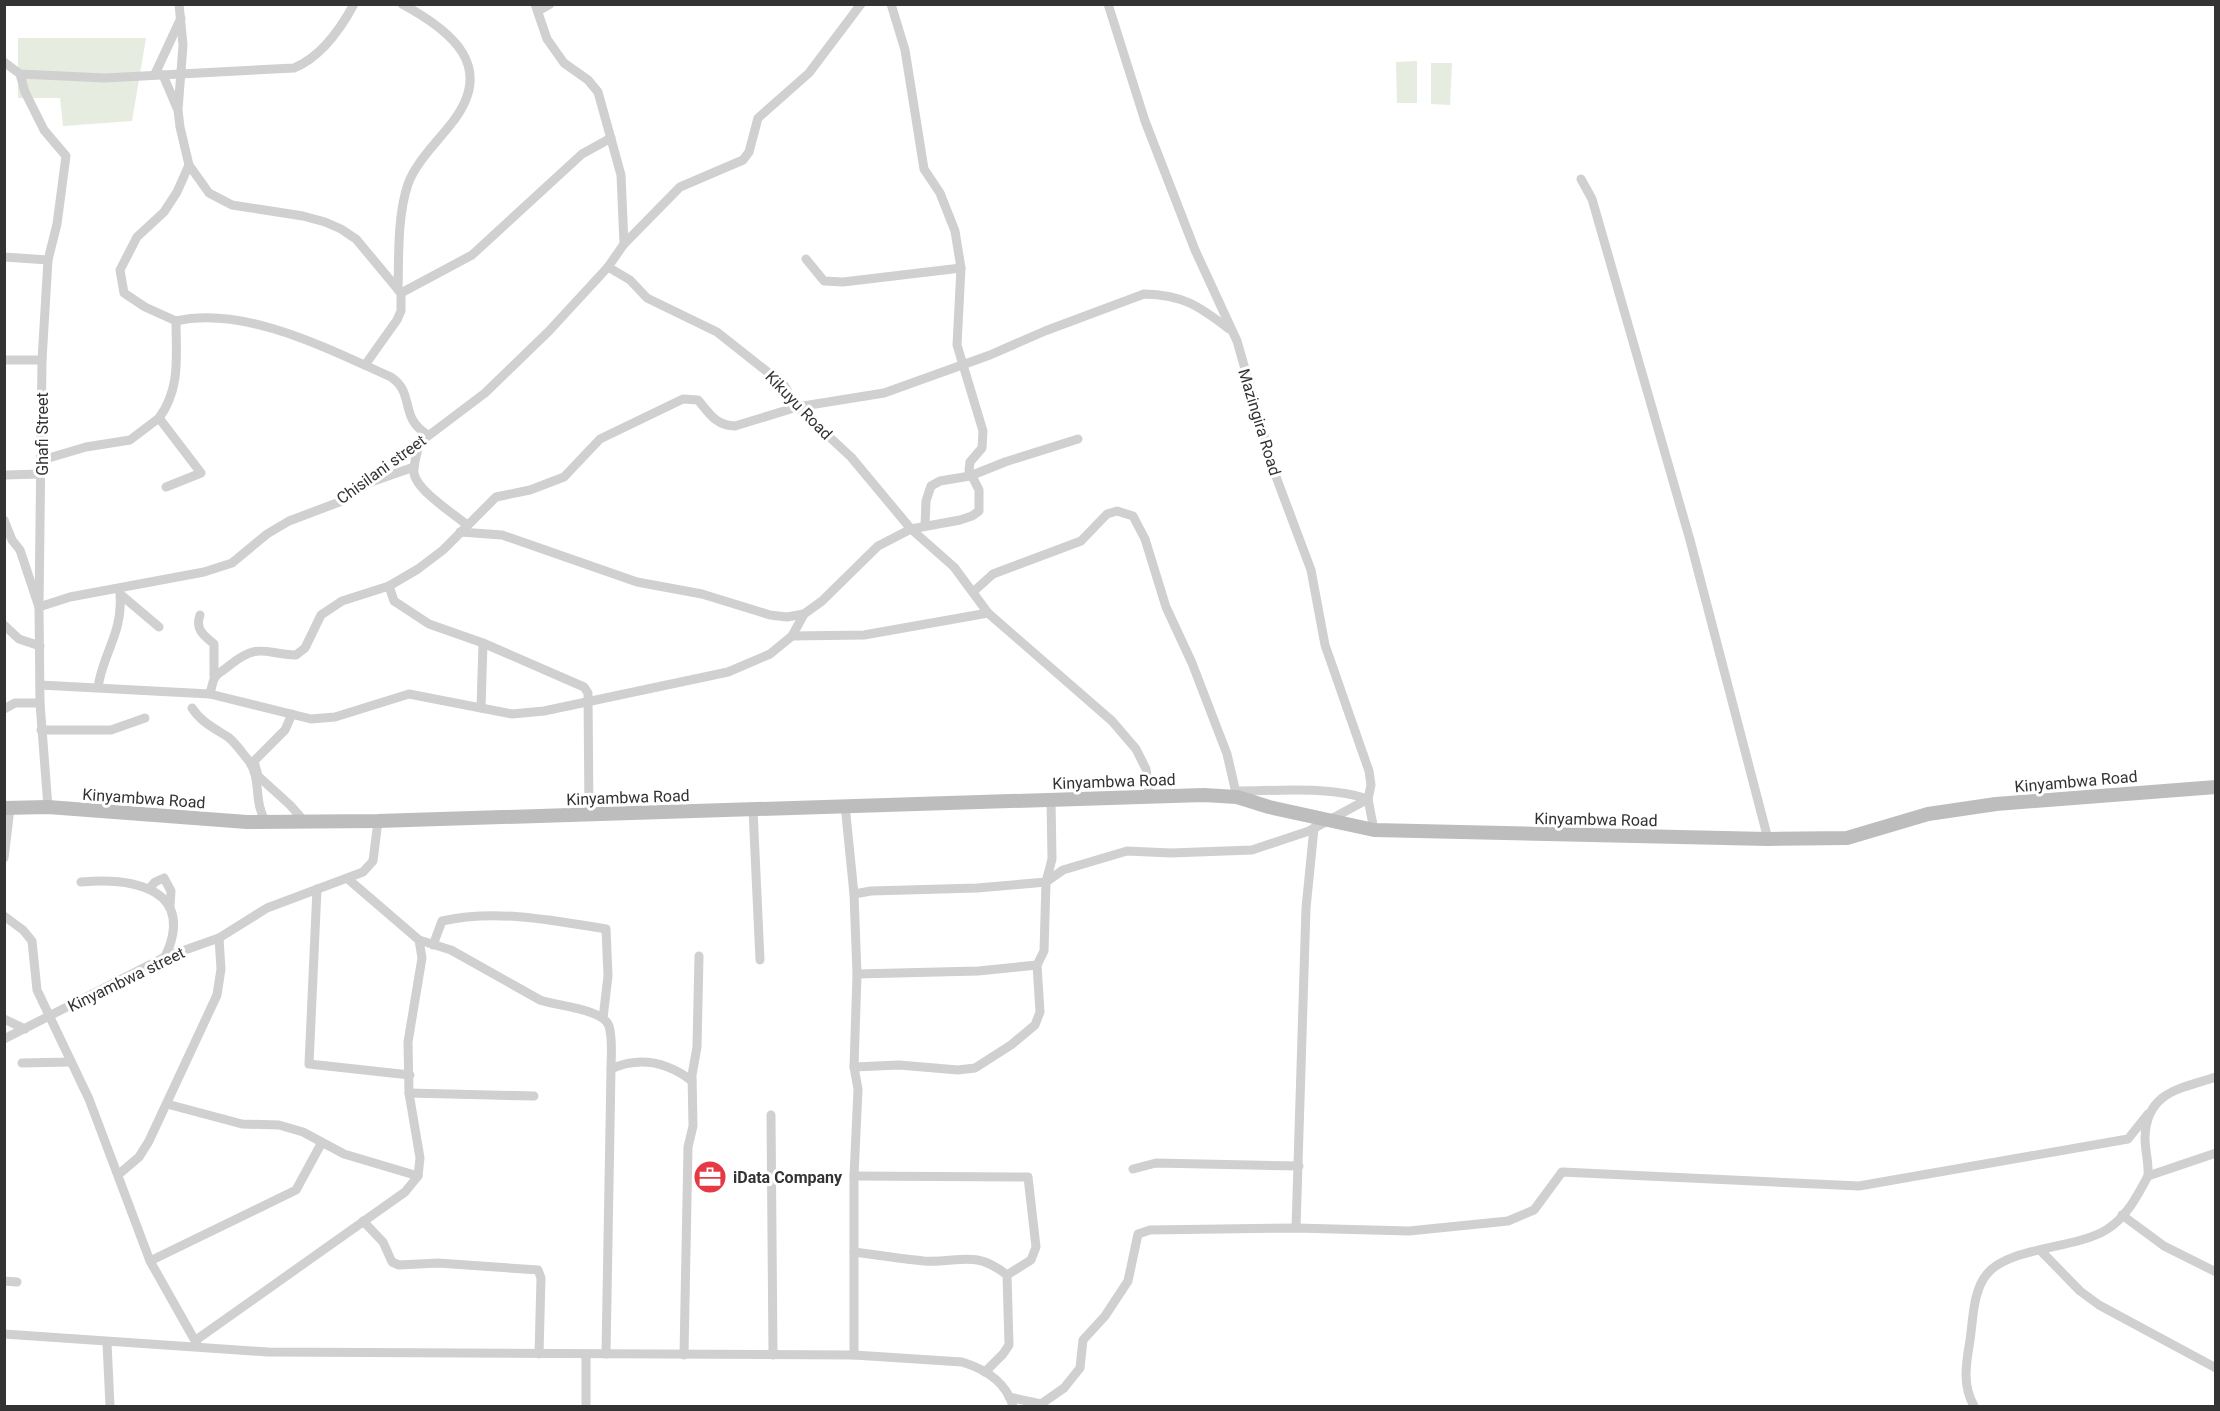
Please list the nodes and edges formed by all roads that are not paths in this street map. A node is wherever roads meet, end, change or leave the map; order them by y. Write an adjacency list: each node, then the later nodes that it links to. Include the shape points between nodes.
1 (179, 4): 9 (street)
2 (354, 4): 13 (street, via 320,51 306,63 280,70)
3 (402, 4): 24 (street, via 458,42 466,58 469,79 461,111 408,183 402,216)
4 (550, 4): 8 (street)
5 (861, 4): 18 (street, via 808,73 759,118 749,152 742,160 680,187)
6 (891, 4): 23 (street, via 905,50 924,169 940,193 955,231)
7 (1108, 4): 26 (street, Mazingira Road, via 1145,121)
8 (536, 8): 15 (street, via 547,39 564,63 598,92)
9 (181, 18): 12 (street); 13 (street)
10 (4, 62): 11 (street)
11 (20, 74): 12 (street, via 105,78); 21 (street, Ghafi Street, via 44,130 66,156)
12 (159, 74): 13 (street); 14 (street)
13 (183, 74): 14 (street)
14 (178, 110): 16 (street)
15 (611, 138): 18 (street, via 621,175); 24 (street, via 582,154 472,255)
16 (189, 165): 24 (street, via 209,193 232,205 303,216 341,230 356,239); 25 (street, via 164,212 137,237 120,270 124,293)
17 (1581, 179): 85 (street, via 1592,199 1690,540)
18 (624, 244): 22 (street)
19 (4, 257): 21 (street)
20 (806, 259): 23 (street, via 824,281 834,282)
21 (48, 260): 28 (street, Ghafi Street)
22 (608, 267): 31 (street, Kikuyu Road, via 630,280 647,298 717,332 784,385); 33 (street, Chisilani street, via 485,393)
23 (961, 268): 30 (street, via 957,345)
24 (400, 291): 29 (street, via 401,311 397,320)
25 (176, 321): 29 (street, via 192,318 258,325); 32 (street, via 176,373 170,402)
26 (1229, 329): 30 (street, via 1199,305 1144,294); 73 (street, Mazingira Road, via 1237,341 1275,474 1311,570 1325,645 1369,771)
27 (4, 360): 28 (street)
28 (42, 360): 35 (street, Ghafi Street)
29 (365, 365): 33 (street, via 400,383 412,422)
30 (963, 365): 31 (street, via 884,393); 39 (street, via 983,431 981,448 969,466)
31 (797, 407): 44 (street, via 725,426 698,400 683,399 600,440 564,477 496,497); 45 (street, Kikuyu Road, via 851,457)
32 (159, 418): 35 (street, via 130,440); 41 (street, via 201,473)
33 (424, 438): 36 (street); 40 (street, Chisilani street)
34 (1078, 439): 39 (street)
35 (42, 460): 37 (street, Ghafi Street)
36 (414, 466): 40 (street); 44 (street, via 420,486)
37 (41, 474): 38 (street); 48 (street, Ghafi Street)
38 (4, 475)
39 (970, 476): 43 (street, via 931,486); 43 (street, via 979,490 979,511 966,518)
40 (364, 484): 48 (street, Chisilani street, via 342,501 289,521 267,534 232,563)
41 (166, 487)
42 (4, 520): 48 (street, via 20,550)
43 (925, 526): 45 (street)
44 (464, 529): 46 (street, via 426,563); 49 (street, via 502,535 637,582 702,594 770,615)
45 (911, 529): 47 (street, Kikuyu Road, via 954,567); 49 (street, via 878,546 846,580)
46 (388, 586): 55 (street, via 394,601 429,624); 57 (street, via 342,601 321,615 305,648 296,655 260,650 242,654)
47 (973, 592): 50 (street, Kikuyu Road); 71 (street, via 993,574 1081,541 1107,514 1117,511 1133,516 1227,754)
48 (39, 607): 56 (street)
49 (804, 614): 54 (street)
50 (988, 614): 54 (street, via 864,636); 72 (street, Kikuyu Road, via 1118,728 1146,769)
51 (200, 615): 57 (street, via 200,633 215,648)
52 (4, 625): 56 (street, via 19,639)
53 (159, 627): 59 (street, via 120,594 118,631)
54 (792, 636): 61 (street, via 770,654 728,672)
55 (483, 643): 61 (street, via 584,687); 64 (street)
56 (40, 646): 58 (street)
57 (214, 676): 60 (street)
58 (40, 685): 59 (street); 62 (street)
59 (99, 687): 60 (street)
60 (210, 694): 66 (street)
61 (588, 702): 64 (street, via 512,714); 79 (street)
62 (40, 703): 65 (street, via 15,703); 68 (street)
63 (192, 708): 69 (street, via 201,720 230,738)
64 (481, 708): 66 (street, via 409,694 335,717 311,719)
65 (4, 709)
66 (292, 714): 69 (street, via 285,730 254,761)
67 (145, 718): 68 (street, via 111,730)
68 (41, 730): 76 (street)
69 (258, 776): 81 (street, via 258,802); 82 (street)
70 (2216, 787): 85 (street, Kinyambwa Road, via 1996,804 1928,814 1847,838)
71 (1236, 794): 72 (street, Kinyambwa Road); 73 (street, via 1326,792); 83 (street, Kinyambwa Road)
72 (1150, 797): 74 (street, Kinyambwa Road)
73 (1368, 799): 83 (street); 84 (street, Mazingira Road)
74 (1051, 800): 75 (street, Kinyambwa Road); 89 (street, via 1052,859)
75 (845, 805): 78 (street, Kinyambwa Road); 92 (street)
76 (48, 807): 77 (street, Kinyambwa Road); 81 (street, Kinyambwa Road)
77 (7, 808): 86 (street)
78 (753, 810): 79 (street, Kinyambwa Road); 100 (street)
79 (589, 815): 80 (street, Kinyambwa Road)
80 (378, 821): 82 (street, Kinyambwa Road); 87 (street, Kinyambwa street, via 373,861 363,873)
81 (266, 822): 82 (street, Kinyambwa Road)
82 (304, 822)
83 (1319, 824): 84 (street, Kinyambwa Road); 89 (street, via 1244,852 1121,852 1063,870); 122 (street, via 1306,908)
84 (1374, 830): 85 (street, Kinyambwa Road)
85 (1768, 839)
86 (4, 858)
87 (348, 879): 91 (street, Kinyambwa street); 96 (street)
88 (81, 882): 90 (street, via 111,879)
89 (1046, 882): 92 (street); 101 (street, via 1045,941)
90 (149, 889): 93 (street); 93 (street, via 165,878 171,891)
91 (317, 889): 95 (street, Kinyambwa street, via 267,908); 112 (street, via 309,1064)
92 (854, 894): 102 (street)
93 (170, 906): 99 (street, via 174,923)
94 (4, 916): 103 (street, via 32,941 34,978)
95 (219, 938): 99 (street, Kinyambwa street); 117 (street, via 221,969 217,995)
96 (419, 940): 97 (street); 112 (street, via 422,958 408,1042)
97 (433, 945): 104 (street, via 451,950 540,1000); 104 (street, via 442,921 458,917 552,920 606,929 608,976)
98 (699, 956): 114 (street, via 697,1047)
99 (165, 957): 103 (street, Kinyambwa street)
100 (760, 960)
101 (1037, 965): 102 (street, via 978,971); 110 (street, via 1040,1012 1035,1025 975,1068)
102 (857, 974): 110 (street)
103 (49, 1017): 106 (street, Kinyambwa street); 108 (street)
104 (603, 1017): 111 (street, via 609,1025)
105 (4, 1019): 106 (street)
106 (25, 1029): 107 (street, Kinyambwa street)
107 (4, 1039)
108 (71, 1062): 109 (street); 124 (street)
109 (22, 1063)
110 (854, 1067): 126 (street, via 858,1089)
111 (611, 1070): 114 (street, via 632,1061 645,1061 677,1071); 142 (street)
112 (410, 1074): 115 (street)
113 (2216, 1077): 118 (street, via 2165,1095)
114 (692, 1081): 143 (street)
115 (409, 1093): 116 (street); 125 (street, via 420,1158)
116 (534, 1096)
117 (166, 1104): 120 (street, via 242,1124 279,1125 303,1132); 124 (street, via 139,1157)
118 (2148, 1114): 127 (street); 130 (street, via 2128,1138 1859,1186 1562,1173 1534,1210 1508,1221 1409,1231)
119 (771, 1115): 144 (street)
120 (321, 1144): 125 (street); 133 (street, via 296,1190)
121 (2216, 1153): 127 (street)
122 (1299, 1166): 123 (street, via 1156,1163); 130 (street)
123 (1133, 1169)
124 (119, 1174): 133 (street)
125 (418, 1176): 129 (street, via 405,1192)
126 (854, 1176): 132 (street); 135 (street, via 1028,1177 1036,1247 1031,1260)
127 (2148, 1176): 128 (street)
128 (2122, 1215): 131 (street, via 2108,1229 2085,1240); 134 (street, via 2164,1246)
129 (363, 1221): 140 (street); 141 (street, via 383,1242 392,1262 399,1265 438,1263 538,1270)
130 (1296, 1228): 149 (street, via 1150,1230 1138,1234 1128,1281 1083,1340 1080,1368 1064,1388 1041,1404)
131 (2040, 1250): 147 (street, via 2099,1305); 152 (street, via 2001,1263 1987,1273 1980,1288 1966,1367 1966,1393)
132 (854, 1252): 135 (street, via 925,1261 974,1258 995,1265); 146 (street)
133 (150, 1261): 140 (street)
134 (2216, 1272)
135 (1007, 1275): 148 (street, via 1009,1345)
136 (4, 1281): 137 (street)
137 (17, 1282)
138 (4, 1334): 139 (street)
139 (107, 1342): 140 (street); 150 (street)
140 (197, 1344): 141 (street, via 290,1353)
141 (539, 1354): 145 (street)
142 (606, 1354): 143 (street); 145 (street)
143 (684, 1354): 144 (street)
144 (774, 1354): 146 (street)
145 (586, 1355): 151 (street)
146 (854, 1355): 148 (street, via 962,1362)
147 (2216, 1368)
148 (985, 1372): 149 (street, via 995,1378)
149 (1011, 1402)
150 (110, 1407)
151 (586, 1407)
152 (1974, 1407)

